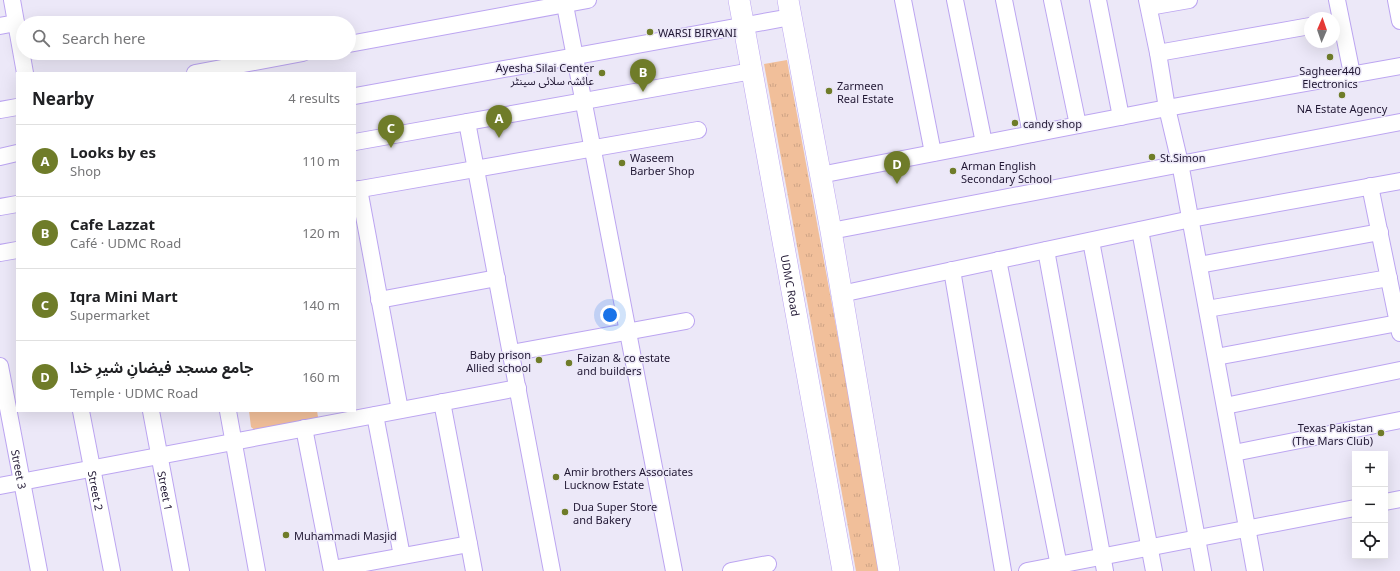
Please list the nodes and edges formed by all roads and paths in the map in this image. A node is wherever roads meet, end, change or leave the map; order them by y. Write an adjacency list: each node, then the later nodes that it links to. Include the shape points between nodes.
1 (12, 0): 17 (street)
2 (588, 0): 12 (street)
3 (739, 0): 19 (main road, UDMC Road)
4 (903, 0): 47 (street)
5 (955, 0): 44 (street)
6 (1004, 0): 42 (street)
7 (1052, 0): 40 (street)
8 (1098, 0): 37 (street)
9 (1188, 0): 13 (street)
10 (1337, 0): 15 (street)
11 (1396, 0): 16 (street)
12 (564, 2): 22 (street); 24 (street)
13 (1148, 4): 23 (street)
14 (790, 9): 19 (street); 51 (main road)
15 (1338, 12)
16 (1400, 21)
17 (16, 23): 18 (street)
18 (0, 26)
19 (744, 26): 24 (street); 28 (main road, UDMC Road)
20 (1304, 27): 23 (street)
21 (1340, 29): 31 (street)
22 (356, 43)
23 (1158, 52): 35 (street)
24 (574, 56): 32 (street); 33 (street)
25 (23, 60): 29 (street)
26 (265, 60): 30 (street)
27 (1400, 66): 31 (street)
28 (752, 71): 33 (street); 117 (main road, UDMC Road)
29 (25, 72)
30 (200, 72)
31 (1352, 74): 35 (street)
32 (356, 96)
33 (583, 101): 38 (street); 45 (street)
34 (16, 106): 36 (street)
35 (1167, 108): 37 (street); 49 (street)
36 (0, 110)
37 (1121, 117): 40 (street)
38 (467, 122): 43 (street); 50 (street)
39 (1400, 122): 49 (street)
40 (1078, 125): 42 (street)
41 (698, 130): 45 (street)
42 (1031, 134): 44 (street)
43 (356, 142)
44 (984, 143): 47 (street)
45 (592, 148): 50 (street); 75 (street)
46 (16, 153): 48 (street)
47 (933, 153): 51 (street)
48 (0, 156)
49 (1180, 163): 57 (street); 59 (street)
50 (476, 168): 54 (street); 68 (street)
51 (820, 175): 59 (main road)
52 (1400, 180): 53 (street)
53 (1370, 186): 57 (street); 60 (street)
54 (357, 190): 71 (street)
55 (16, 204): 56 (street)
56 (0, 207)
57 (1191, 219): 58 (street); 66 (street)
58 (1140, 230): 61 (street); 101 (street)
59 (831, 231): 70 (main road)
60 (1380, 232): 66 (street); 69 (street)
61 (1091, 241): 63 (street); 103 (street)
62 (16, 250): 64 (street)
63 (1046, 250): 65 (street); 106 (street)
64 (0, 253)
65 (998, 260): 67 (street); 107 (street)
66 (1199, 265): 72 (street)
67 (952, 270): 70 (street); 119 (street)
68 (497, 278): 71 (street); 76 (street)
69 (1389, 278): 72 (street); 74 (street)
70 (841, 294): 118 (main road)
71 (379, 300): 83 (street)
72 (1207, 309): 77 (street)
73 (686, 321): 75 (street)
74 (1399, 328): 77 (street)
75 (628, 331): 76 (street); 115 (street)
76 (511, 353): 80 (street)
77 (1216, 357): 82 (street)
78 (0, 366): 95 (street, Street 3)
79 (1400, 370): 82 (street)
80 (518, 388): 81 (street); 114 (street)
81 (442, 402): 83 (street); 102 (street)
82 (1225, 406): 92 (street)
83 (400, 410): 87 (street)
84 (81, 412): 94 (street, Street 2)
85 (151, 412): 93 (street, Street 1)
86 (228, 412): 91 (street)
87 (375, 415): 88 (street); 104 (street)
88 (325, 418): 90 (street)
89 (1400, 420): 92 (street)
90 (304, 428): 91 (street); 108 (street)
91 (234, 442): 93 (street); 112 (street)
92 (1234, 453): 100 (street)
93 (159, 456): 94 (street); 111 (street, Street 1)
94 (92, 468): 95 (street); 110 (street, Street 2)
95 (22, 482): 96 (street); 109 (street, Street 3)
96 (0, 486)
97 (1400, 500): 98 (street)
98 (1388, 502)
99 (1352, 509): 100 (street)
100 (1248, 529): 101 (street); 123 (street)
101 (1197, 539): 103 (street); 122 (street)
102 (469, 544): 104 (street); 113 (street)
103 (1149, 548): 106 (street); 121 (street)
104 (402, 556): 108 (street)
105 (768, 564): 116 (street)
106 (1104, 564): 107 (street)
107 (1059, 568): 120 (street)
108 (332, 570)
109 (39, 571)
110 (112, 571)
111 (181, 571)
112 (257, 571)
113 (474, 571)
114 (552, 571)
115 (674, 571)
116 (731, 571)
117 (843, 571)
118 (889, 571)
119 (1003, 571)
120 (1027, 571)
121 (1154, 571)
122 (1203, 571)
123 (1255, 571)

